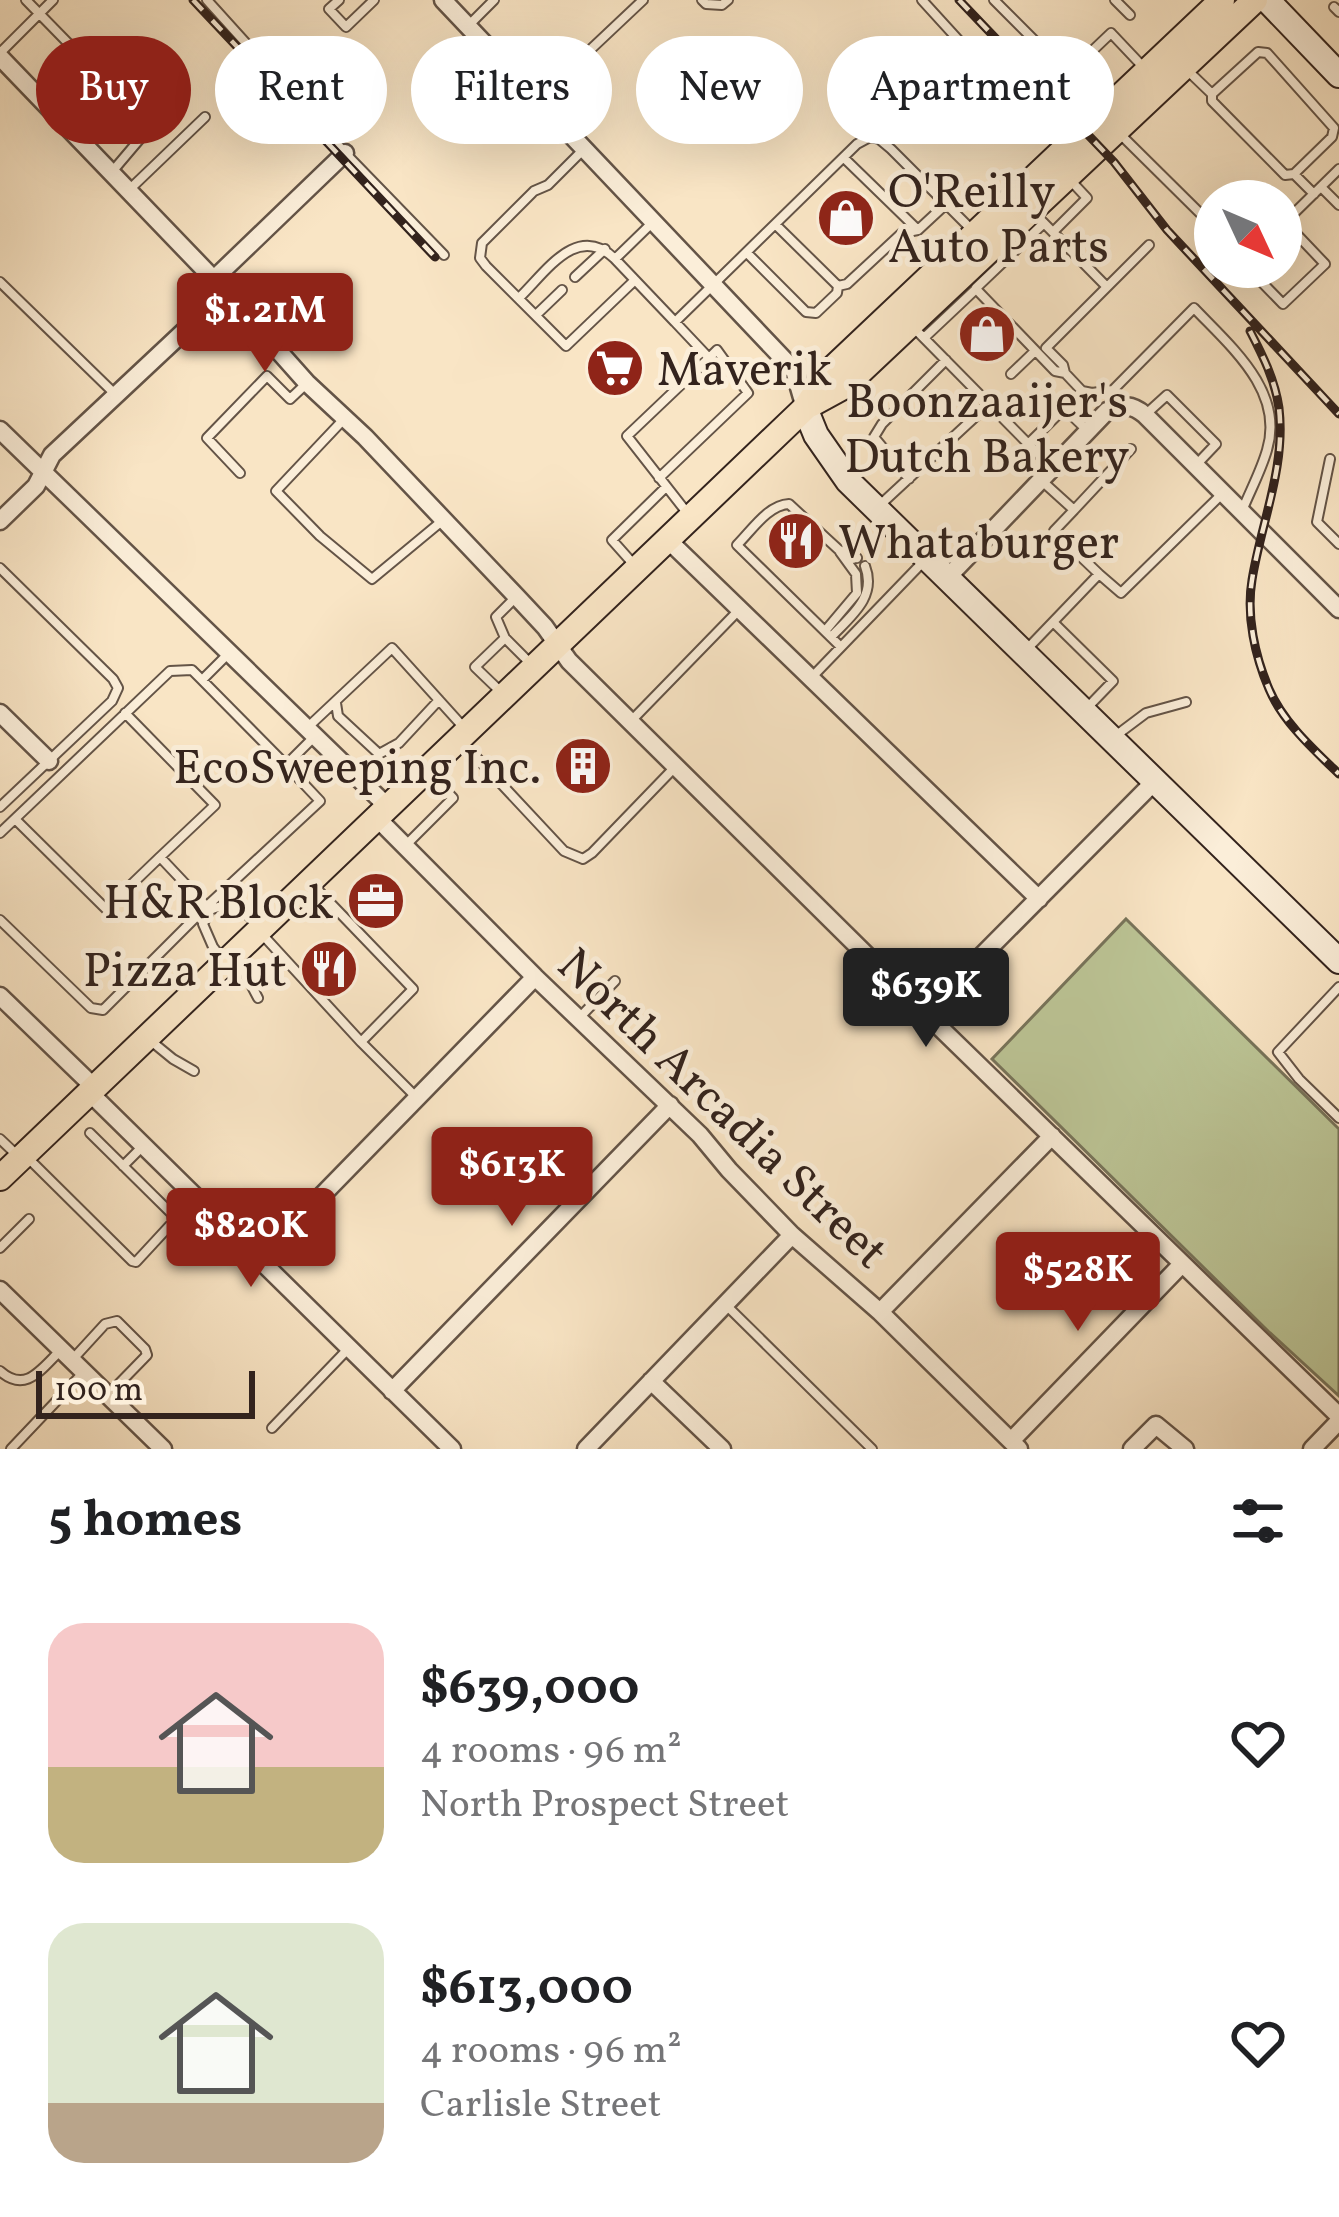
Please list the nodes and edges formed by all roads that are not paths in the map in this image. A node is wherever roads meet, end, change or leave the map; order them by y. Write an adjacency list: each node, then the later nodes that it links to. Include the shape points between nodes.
1 (26, 0): 17 (lane)
2 (53, 0): 17 (lane)
3 (207, 0): 31 (lane)
4 (339, 0): 5 (lane, via 329,9 346,27)
5 (374, 0)
6 (442, 0): 19 (street)
7 (494, 0): 19 (lane)
8 (644, 0): 21 (lane)
9 (702, 0): 10 (lane)
10 (728, 0)
11 (922, 0): 33 (lane)
12 (994, 0): 24 (lane, via 1068,74 1111,33)
13 (1115, 0): 18 (lane)
14 (1222, 0): 24 (main road)
15 (1255, 0): 23 (main road)
16 (1268, 0): 25 (street)
17 (40, 14): 22 (lane); 35 (lane, via 150,127)
18 (1130, 15)
19 (468, 26): 20 (street)
20 (477, 36)
21 (605, 36)
22 (0, 55): 35 (street)
23 (1184, 67): 26 (lane); 28 (main road)
24 (1148, 71): 33 (main road)
25 (1339, 75)
26 (1212, 94): 36 (lane, via 1285,175); 36 (lane, via 1258,52 1267,53 1334,128)
27 (205, 117): 37 (lane)
28 (1117, 130): 33 (main road); 42 (lane)
29 (579, 144): 30 (street)
30 (584, 149): 44 (street); 67 (lane, via 482,243 486,266)
31 (345, 153): 53 (lane); 59 (street)
32 (844, 158): 39 (lane, via 870,137 879,139); 45 (lane); 46 (lane)
33 (1066, 163): 43 (main road); 47 (lane, via 1088,198); 48 (main road)
34 (1339, 170): 38 (lane)
35 (111, 172): 37 (street)
36 (1294, 174): 38 (lane)
37 (129, 190): 59 (street)
38 (1318, 190): 40 (lane); 41 (lane)
39 (946, 204): 46 (lane); 48 (lane)
40 (1339, 205)
41 (1302, 206)
42 (1194, 207)
43 (1037, 216): 47 (lane); 57 (main road)
44 (653, 222): 54 (lane); 60 (street)
45 (776, 224): 52 (lane); 61 (lane)
46 (918, 230): 61 (lane, via 902,233)
47 (1053, 232): 63 (lane)
48 (975, 233): 82 (main road, via 831,370)
49 (1302, 242): 62 (lane, via 1325,264)
50 (1149, 245): 63 (lane)
51 (605, 249): 54 (lane); 55 (lane); 67 (lane, via 567,250)
52 (747, 253): 60 (lane); 61 (lane, via 806,312 816,313)
53 (444, 256)
54 (616, 259): 56 (lane)
55 (575, 277)
56 (635, 280): 68 (lane, via 566,346); 69 (lane)
57 (969, 281): 70 (main road); 71 (lane)
58 (0, 282): 79 (lane)
59 (220, 285): 76 (street); 79 (street)
60 (714, 286): 69 (lane); 82 (street, via 794,370)
61 (838, 286)
62 (1302, 286)
63 (1107, 287): 74 (lane, via 1046,348)
64 (1267, 288): 65 (lane, via 1283,304)
65 (1300, 288)
66 (562, 290): 68 (lane)
67 (519, 298): 68 (lane)
68 (536, 315)
69 (675, 322): 72 (lane)
70 (917, 331): 73 (lane); 82 (main road)
71 (1036, 351): 74 (lane); 75 (lane)
72 (709, 358): 95 (lane, via 627,436); 95 (lane, via 717,350 748,393)
73 (946, 360): 80 (lane); 96 (lane, via 874,437)
74 (1065, 373): 78 (lane)
75 (1010, 374)
76 (307, 383): 85 (street); 93 (lane, via 290,399 267,376 207,438)
77 (1113, 390): 78 (lane); 81 (lane); 101 (lane, via 1194,308 1242,358 1269,412 1268,449)
78 (1082, 391): 83 (lane)
79 (117, 396): 92 (street)
80 (989, 404): 88 (lane); 96 (lane)
81 (1119, 407): 84 (street); 87 (street)
82 (805, 408): 99 (street, via 848,481); 102 (main road)
83 (1064, 408): 87 (lane); 88 (lane)
84 (1145, 415): 91 (street); 91 (lane, via 1166,394 1216,444)
85 (344, 418): 103 (street); 103 (lane, via 276,491 320,536 372,579)
86 (0, 430): 92 (street, North Arcadia Street)
87 (1088, 431): 94 (street)
88 (1028, 444): 94 (lane)
89 (1131, 449): 100 (lane)
90 (1330, 459): 106 (lane, via 1317,522)
91 (1196, 465): 98 (street)
92 (43, 472): 104 (street); 122 (street, North Arcadia Street)
93 (240, 473)
94 (1046, 474): 100 (lane); 112 (street)
95 (659, 478): 97 (lane)
96 (909, 479): 99 (lane)
97 (666, 487): 102 (lane); 110 (lane, via 612,540)
98 (1223, 493): 101 (street); 111 (lane, via 1121,593)
99 (877, 509): 108 (street)
100 (1074, 510): 111 (lane, via 1054,531)
101 (1242, 511): 114 (street)
102 (691, 517): 105 (main road)
103 (444, 520): 113 (street)
104 (0, 521)
105 (668, 539): 110 (main road); 115 (street)
106 (1339, 544)
107 (839, 550): 117 (lane, via 856,574 857,592); 117 (lane, via 861,562 869,581 866,596); 117 (lane, via 783,503 737,545)
108 (928, 557): 112 (street); 120 (lane)
109 (0, 568): 137 (lane, via 118,688)
110 (638, 568): 119 (main road)
111 (1099, 574): 116 (lane)
112 (948, 577): 121 (street)
113 (517, 597): 118 (lane, via 496,617); 119 (street)
114 (1336, 599)
115 (739, 610): 124 (street); 133 (lane)
116 (1053, 622): 121 (lane); 130 (lane, via 1113,681)
117 (828, 634): 120 (lane)
118 (505, 638): 123 (lane); 126 (lane, via 475,667)
119 (557, 645): 123 (main road); 133 (street)
120 (841, 647): 124 (lane)
121 (1024, 651): 130 (street)
122 (229, 653): 125 (lane); 134 (street, North Arcadia Street)
123 (534, 667): 126 (main road)
124 (811, 678): 149 (street)
125 (202, 680): 132 (lane, via 192,670 170,671); 138 (lane)
126 (504, 695): 135 (main road)
127 (439, 700): 128 (lane, via 392,648); 128 (lane, via 379,754 338,716); 135 (lane)
128 (336, 701): 134 (lane)
129 (1186, 702): 136 (lane, via 1146,713)
130 (1085, 710): 136 (street)
131 (0, 713): 137 (street)
132 (125, 713): 144 (lane); 147 (lane, via 215,805)
133 (630, 722): 139 (street)
134 (311, 732): 138 (lane); 143 (street, North Arcadia Street)
135 (463, 735): 139 (lane, via 564,851 583,859); 140 (main road)
136 (1113, 737): 141 (street)
137 (49, 761): 142 (lane)
138 (286, 764): 150 (lane, via 320,801)
139 (676, 767): 162 (street)
140 (426, 770): 143 (main road); 146 (lane, via 453,798)
141 (1156, 780): 149 (street); 154 (street)
142 (0, 807)
143 (382, 812): 146 (street, North Arcadia Street); 148 (main road)
144 (15, 819): 145 (lane); 147 (lane, via 106,910)
145 (0, 833)
146 (405, 846): 155 (street, North Arcadia Street)
147 (160, 857): 150 (lane)
148 (310, 882): 152 (main road); 165 (lane, via 413,988)
149 (1039, 899): 162 (street)
150 (208, 909): 151 (lane, via 103,1010 91,1008); 152 (lane, via 242,909); 153 (lane, via 203,924 213,947)
151 (0, 920)
152 (260, 930): 153 (main road); 165 (lane)
153 (230, 958): 159 (lane); 164 (main road)
154 (1339, 961)
155 (535, 977): 163 (street, North Arcadia Street); 168 (street)
156 (615, 981): 163 (lane)
157 (1339, 987): 160 (lane)
158 (0, 996): 167 (street)
159 (258, 998)
160 (1327, 999): 161 (lane); 170 (lane, via 1278,1052)
161 (1339, 1011)
162 (925, 1013): 172 (street)
163 (579, 1018): 169 (street, North Arcadia Street)
164 (146, 1037): 166 (lane); 167 (main road)
165 (361, 1042): 168 (lane)
166 (194, 1071)
167 (91, 1089): 174 (street); 175 (main road)
168 (417, 1098): 183 (street)
169 (670, 1105): 181 (street, North Arcadia Street); 192 (street)
170 (1339, 1118)
171 (90, 1133): 176 (lane)
172 (1052, 1136): 184 (street); 187 (street)
173 (0, 1138): 175 (lane)
174 (143, 1146): 176 (lane); 178 (street)
175 (22, 1156): 177 (main road); 179 (lane, via 132,1262 168,1229)
176 (123, 1166): 179 (lane)
177 (0, 1178)
178 (191, 1194): 179 (lane); 183 (street)
179 (172, 1214)
180 (29, 1219): 182 (lane)
181 (792, 1235): 186 (street); 187 (street, North Arcadia Street)
182 (0, 1248)
183 (259, 1261): 188 (street)
184 (1182, 1264): 194 (street); 196 (street)
185 (0, 1290): 189 (street)
186 (725, 1304): 191 (street); 202 (lane)
187 (880, 1312): 196 (street, North Arcadia Street)
188 (349, 1348): 192 (street); 195 (lane)
189 (72, 1360): 190 (lane, via 22,1382); 193 (street); 193 (lane, via 117,1321 146,1349 144,1361); 197 (lane)
190 (0, 1371)
191 (651, 1381): 200 (street); 201 (street)
192 (392, 1390): 199 (street)
193 (108, 1395): 198 (street)
194 (1336, 1427): 205 (street)
195 (272, 1428)
196 (1015, 1445)
197 (11, 1449)
198 (163, 1449)
199 (452, 1449)
200 (586, 1449)
201 (722, 1449)
202 (872, 1449)
203 (1132, 1449): 204 (street, via 1156,1424)
204 (1185, 1449)
205 (1312, 1449)

